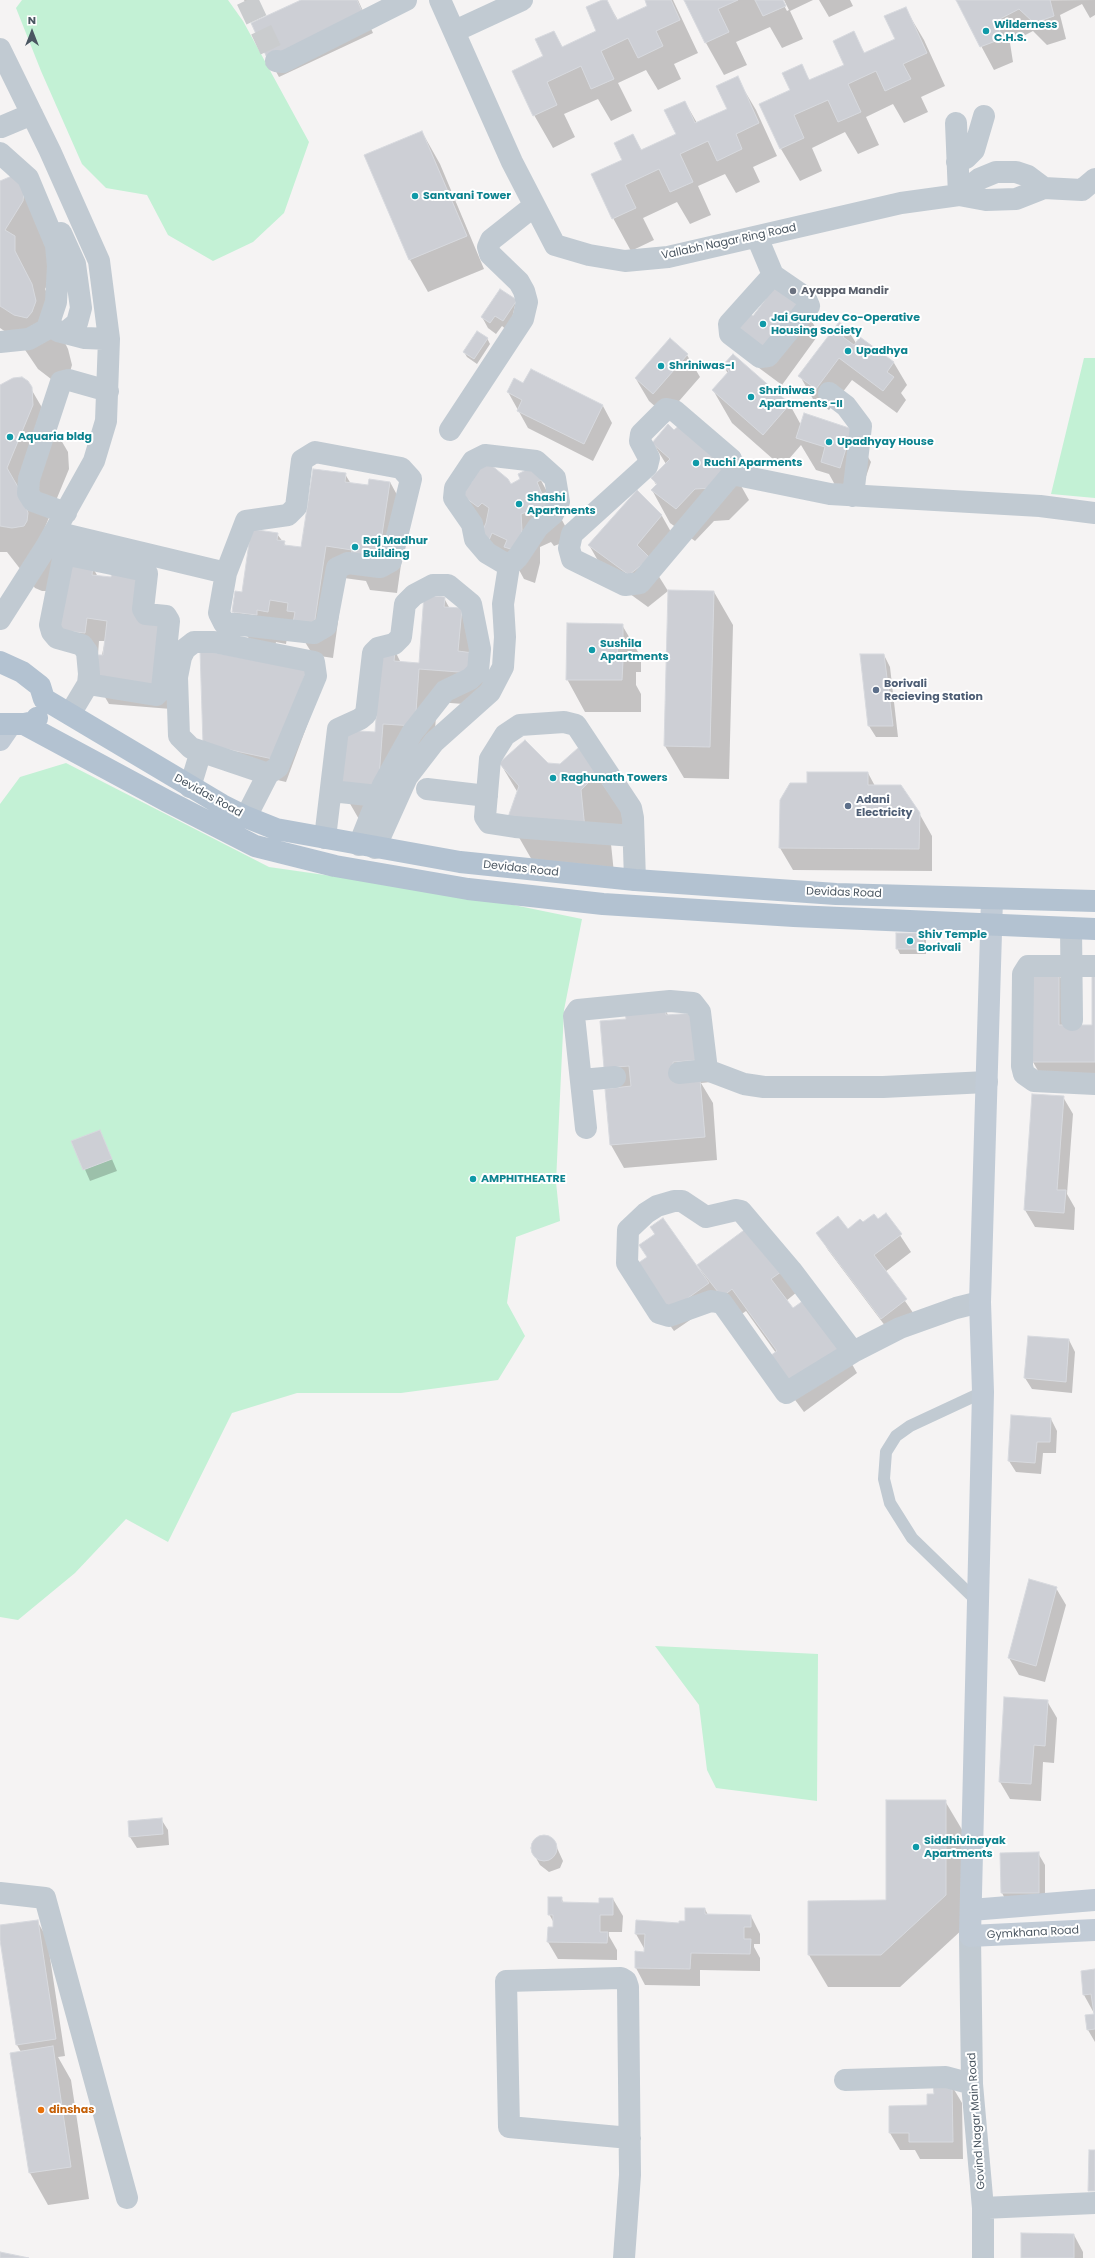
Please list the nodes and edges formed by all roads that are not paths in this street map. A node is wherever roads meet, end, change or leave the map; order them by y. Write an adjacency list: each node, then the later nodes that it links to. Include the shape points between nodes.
1 (406, 0): 4 (street)
2 (440, 0): 5 (street, Vallabh Nagar Ring Road)
3 (522, 0): 5 (street)
4 (379, 6): 7 (street, via 283,62)
5 (455, 31): 17 (street, Vallabh Nagar Ring Road)
6 (0, 49): 8 (street)
7 (276, 61)
8 (32, 114): 11 (street); 12 (street)
9 (984, 116): 14 (street, via 974,150 966,158)
10 (956, 123): 14 (street)
11 (0, 127)
12 (50, 151): 20 (street, via 43,170 43,183 50,207 75,264 81,308); 20 (street, via 99,262)
13 (0, 153): 21 (street, via 28,178 56,245 58,266 56,302 47,329 29,340)
14 (956, 162): 16 (street)
15 (1091, 188): 16 (street, Vallabh Nagar Ring Road, via 1044,188 1016,199 986,200)
16 (959, 195): 18 (street, Vallabh Nagar Ring Road, via 901,204)
17 (534, 206): 18 (street, Vallabh Nagar Ring Road, via 555,245 589,255 625,261 668,257); 24 (street, via 491,240 488,247 490,254 519,282 524,291 527,302 523,319)
18 (757, 237): 19 (street)
19 (773, 275)
20 (80, 333): 22 (street)
21 (0, 342)
22 (108, 391): 27 (street, via 106,421 94,461); 27 (street, via 69,380 61,382 29,479 28,493 33,501)
23 (829, 393): 26 (street, via 846,406 861,426)
24 (450, 430)
25 (732, 474): 25 (street, via 732,459 675,411 666,409 641,434 640,442 649,458 648,466 572,534 569,548 572,559 625,585 640,583); 26 (street, via 830,494)
26 (853, 496): 28 (street, via 1040,506)
27 (66, 513): 29 (street)
28 (1095, 513)
29 (55, 544): 31 (street); 32 (street); 34 (street, via 50,625 57,638 82,645 87,652); 34 (street, via 147,574 143,609 146,614 166,616 169,621 162,689 156,695)
30 (509, 566): 30 (street, via 518,558 538,527 553,514 559,502 555,478 536,461 485,456 473,461 455,488 454,498 472,524 475,539 487,553); 48 (street, via 503,604 503,667 490,692 434,742 407,776)
31 (226, 573): 31 (street, via 220,613 224,623 314,633 326,626 337,568 348,563 380,567 391,561 411,479 401,468 315,452 302,460 296,507 288,515 246,521)
32 (0, 619)
33 (0, 662): 35 (main road, via 22,672 40,686)
34 (88, 684): 36 (street)
35 (44, 699): 36 (main road, Devidas Road); 37 (main road, via 43,711 34,722)
36 (70, 714): 40 (main road, Devidas Road)
37 (9, 728): 52 (main road, Devidas Road, via 168,801 255,846 335,866 468,888 603,904)
38 (201, 752): 39 (street); 39 (street, via 191,748 179,736 177,677 185,649 194,642 214,642 314,662 316,676 278,767); 40 (street)
39 (268, 774): 45 (street)
40 (190, 787): 45 (main road, Devidas Road)
41 (427, 789): 44 (street)
42 (331, 791): 43 (street); 43 (street, via 338,729 366,714 374,653 378,648 394,644 401,637 405,604 414,595 433,585 448,585 471,604 480,650 478,671 470,679 445,691 434,702 412,733); 47 (street)
43 (378, 796): 48 (street)
44 (487, 796): 46 (street, via 485,817 489,823); 46 (street, via 490,759 505,735 520,725 564,722 576,725 631,808)
45 (246, 817): 47 (main road, Devidas Road, via 276,829)
46 (633, 836): 49 (street)
47 (325, 838): 48 (main road, Devidas Road)
48 (367, 846): 49 (main road, Devidas Road, via 499,867)
49 (635, 880): 50 (main road, Devidas Road, via 836,894)
50 (992, 899): 51 (main road, Devidas Road); 52 (street)
51 (1095, 901)
52 (993, 925): 53 (main road, Devidas Road); 62 (street)
53 (1071, 928): 54 (main road, Devidas Road); 55 (street)
54 (1095, 929)
55 (1071, 966): 56 (street); 57 (street); 63 (street, via 1028,966 1023,974 1022,1066 1024,1074 1034,1081)
56 (1095, 966)
57 (1072, 1020)
58 (707, 1070): 59 (street); 61 (street, via 700,1012 693,1003 670,1001 578,1010 574,1016); 62 (street, via 744,1084 764,1087 883,1087)
59 (680, 1072)
60 (614, 1077): 61 (street)
61 (581, 1080): 64 (street)
62 (988, 1082): 65 (street)
63 (1095, 1084)
64 (586, 1128)
65 (980, 1302): 66 (street, via 900,1328); 67 (street)
66 (853, 1352): 66 (street, via 786,1392 722,1303 711,1301 669,1316 659,1313 627,1263 628,1230 657,1206 674,1201 682,1201 706,1217 741,1211 791,1270)
67 (983, 1392): 68 (street); 68 (lane, via 910,1426 896,1436 886,1452 884,1479 890,1504 912,1538)
68 (978, 1602): 71 (street)
69 (0, 1893): 77 (street, via 45,1898)
70 (1095, 1900): 71 (street)
71 (971, 1910): 73 (street)
72 (1095, 1930): 73 (street, Gymkhana Road)
73 (970, 1936): 75 (street, Govind Nagar Main Road)
74 (845, 2080): 75 (street, via 946,2077)
75 (972, 2084): 79 (street, Govind Nagar Main Road)
76 (630, 2138): 76 (street, via 626,1981 621,1978 506,1981 509,2127); 80 (street)
77 (127, 2198)
78 (1095, 2203): 79 (street)
79 (983, 2208): 81 (street, Govind Nagar Main Road)
80 (624, 2258)
81 (983, 2258)

